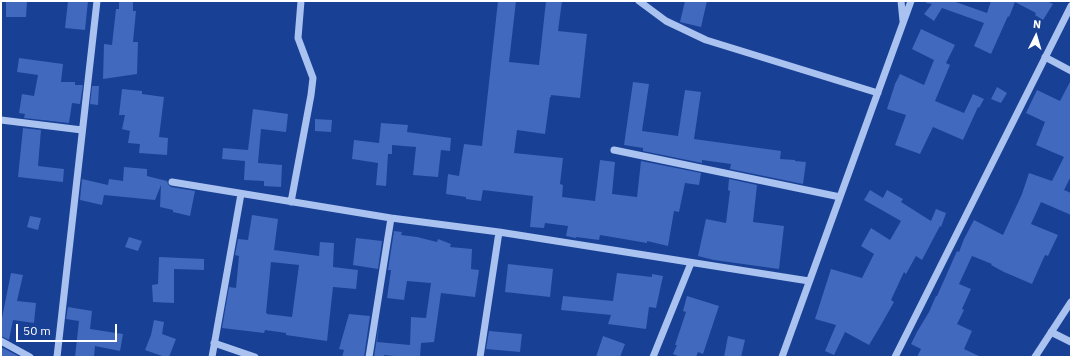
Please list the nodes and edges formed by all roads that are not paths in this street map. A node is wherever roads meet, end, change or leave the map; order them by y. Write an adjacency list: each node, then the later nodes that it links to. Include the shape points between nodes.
1 (97, 1): 12 (street)
2 (301, 1): 17 (street, via 298,38 313,78)
3 (639, 1): 10 (street, via 666,21 706,40)
4 (901, 1): 7 (street)
5 (911, 1): 7 (street)
6 (1071, 6): 8 (street)
7 (903, 23): 10 (street)
8 (1045, 57): 9 (street); 35 (street)
9 (1071, 71)
10 (878, 93): 16 (street)
11 (1, 120): 12 (street)
12 (82, 130): 29 (street)
13 (614, 150): 16 (street)
14 (172, 182): 15 (street)
15 (241, 194): 17 (street); 26 (street)
16 (840, 197): 21 (street)
17 (292, 202): 18 (street)
18 (391, 218): 19 (street); 32 (street)
19 (498, 232): 20 (street); 33 (street)
20 (691, 263): 21 (street); 34 (street)
21 (809, 281): 27 (street)
22 (1071, 302): 23 (street)
23 (1051, 332): 25 (street); 36 (street)
24 (1, 341): 28 (street)
25 (1071, 342)
26 (214, 343): 30 (street); 31 (street)
27 (784, 356)
28 (30, 357)
29 (57, 357)
30 (212, 357)
31 (255, 357)
32 (368, 357)
33 (480, 357)
34 (653, 357)
35 (895, 357)
36 (1035, 357)

